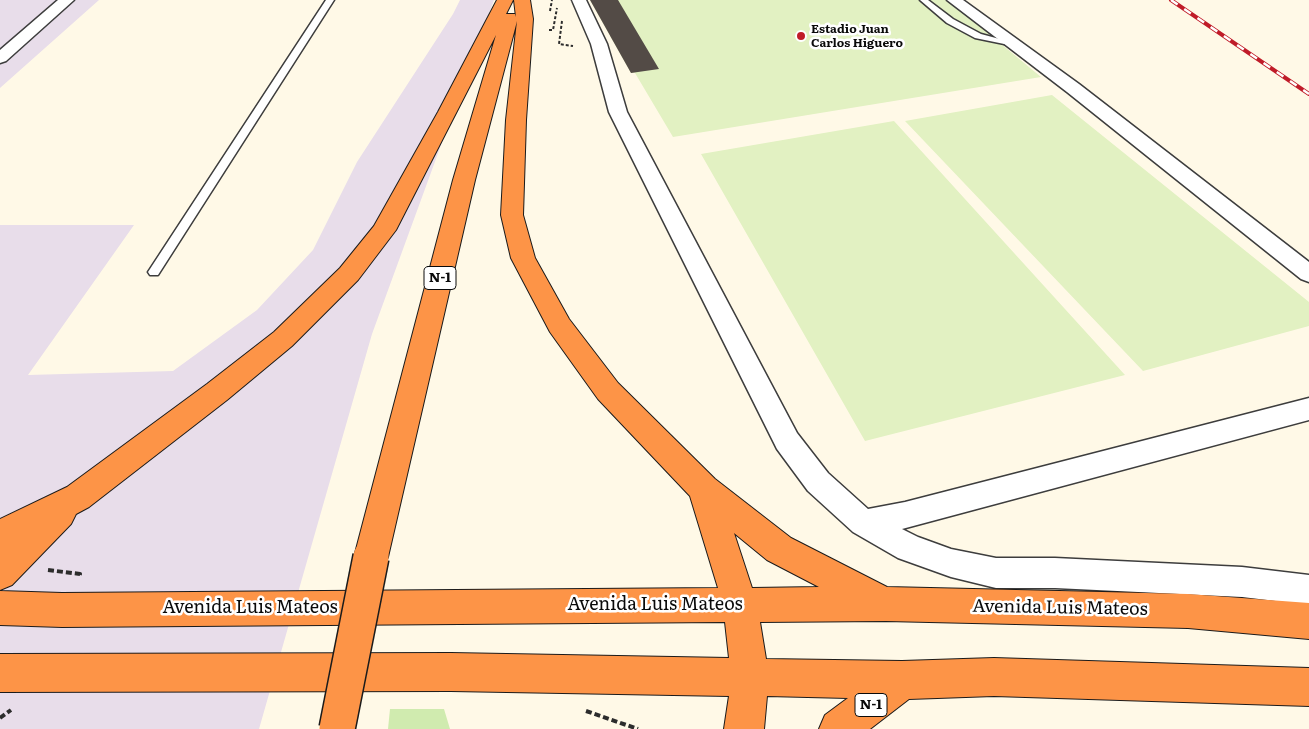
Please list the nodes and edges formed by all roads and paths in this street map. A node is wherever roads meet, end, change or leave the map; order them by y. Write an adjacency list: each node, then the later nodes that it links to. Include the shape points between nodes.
1 (67, 0): 16 (street)
2 (330, 0): 17 (lane)
3 (505, 0): 21 (highway, via 384,230 349,274 283,339)
4 (514, 0): 35 (highway, N-1, bridge, via 464,180 371,557)
5 (522, 0): 20 (highway, via 525,19 512,214 523,258 559,324 608,392)
6 (552, 0): 11 (path)
7 (558, 0): 13 (path, via 553,30 547,30)
8 (579, 0): 22 (street, via 599,44 618,112 787,441 818,482)
9 (924, 0): 15 (lane, via 950,21 978,36)
10 (954, 0): 15 (street)
11 (550, 15)
12 (562, 18): 14 (path)
13 (548, 23)
14 (559, 44)
15 (1014, 44): 18 (street)
16 (0, 58)
17 (154, 272)
18 (1309, 274)
19 (1309, 409): 22 (street, via 905,515)
20 (704, 489): 26 (highway); 27 (highway, via 779,549)
21 (78, 497): 23 (highway); 24 (highway)
22 (863, 523): 25 (street, via 909,548 951,563 996,573 1242,582)
23 (0, 535)
24 (0, 574)
25 (1309, 590)
26 (740, 604): 27 (highway, Avenida Luis Mateos); 28 (highway, Avenida Luis Mateos); 31 (highway)
27 (886, 604): 29 (highway, Avenida Luis Mateos, via 1188,611)
28 (0, 608)
29 (1309, 621)
30 (0, 673): 31 (highway, via 451,672)
31 (750, 678): 32 (highway); 36 (highway)
32 (902, 680): 33 (highway, via 994,677); 34 (highway, N-1)
33 (1309, 687)
34 (846, 727)
35 (337, 729)
36 (744, 729)

